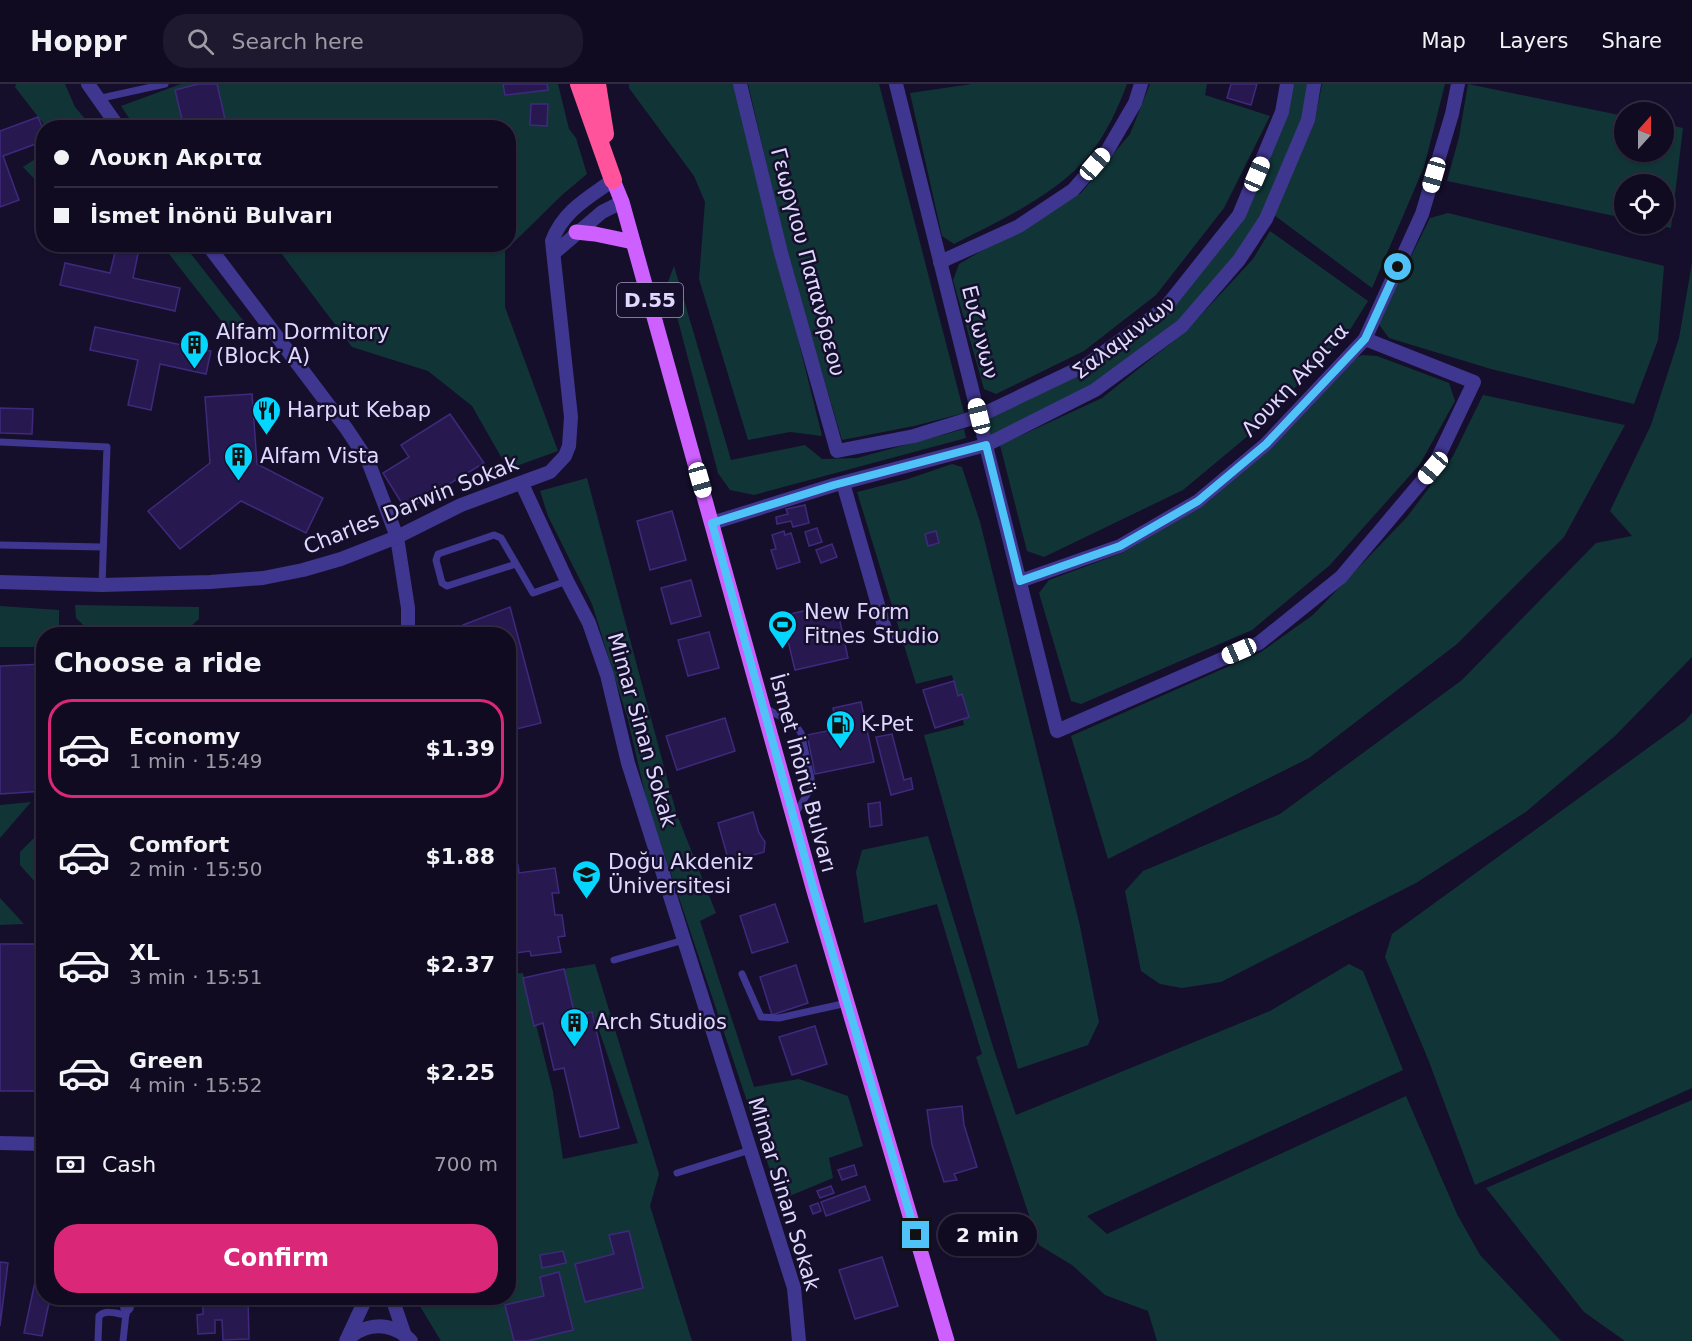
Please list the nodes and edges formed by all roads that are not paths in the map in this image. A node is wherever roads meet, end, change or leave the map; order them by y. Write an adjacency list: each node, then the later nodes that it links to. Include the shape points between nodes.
1 (88, 84): 11 (street)
2 (165, 84): 11 (lane)
3 (579, 84): 13 (highway, D.55)
4 (597, 84): 13 (highway, D.55)
5 (740, 84): 24 (street, Γεωργιου Παπανδρεου, via 781,254)
6 (896, 84): 19 (street, Ευζωνων)
7 (1141, 84): 19 (street, via 1135,104 1107,151 1073,190 1019,226)
8 (1287, 84): 21 (street, Σαλαμινιων, via 1282,112 1239,215 1164,308 1088,364)
9 (1314, 84): 23 (street, Σαλαμινιων, via 1308,120 1263,225 1239,260 1182,326 1095,390)
10 (1458, 84): 20 (street, Λουκη Ακριτα, via 1422,214)
11 (97, 99): 12 (street)
12 (113, 120)
13 (613, 180): 14 (main road, İsmet İnönü Bulvarı / D.55); 18 (street, via 563,219 552,241)
14 (622, 202): 15 (street); 16 (main road, İsmet İnönü Bulvarı / D.55)
15 (576, 232): 16 (main road); 18 (street)
16 (633, 242): 27 (main road, İsmet İnönü Bulvarı / D.55)
17 (213, 252): 28 (street, via 368,461)
18 (554, 253): 25 (street, Charles Darwin Sokak, via 571,417 569,446 550,472)
19 (940, 262): 21 (street, Ευζωνων)
20 (1365, 339): 33 (street, Λουκη Ακριτα, via 1266,444 1198,501 1120,546); 33 (street, Ευζωνων, via 1474,382 1433,468 1341,577 1259,643 1057,731)
21 (979, 416): 23 (street, Ευζωνων); 24 (street, Σαλαμινιων, via 914,436)
22 (0, 442): 30 (lane, via 107,447)
23 (986, 445): 26 (street, Σαλαμινιων); 33 (street, Ευζωνων)
24 (837, 451)
25 (522, 484): 28 (street, Charles Darwin Sokak, via 460,505); 32 (street, Mimar Sinan Sokak)
26 (838, 484): 27 (street, Σαλαμινιων); 37 (street)
27 (712, 523): 38 (main road, İsmet İnönü Bulvarı / D.55)
28 (397, 537): 35 (street, Charles Darwin Sokak, via 341,559 263,578); 36 (street)
29 (0, 545): 30 (lane)
30 (103, 547): 35 (lane)
31 (516, 564): 31 (lane, via 501,538 494,535 438,554 436,561 442,583 447,586); 32 (lane, via 533,593)
32 (567, 581): 40 (street, Mimar Sinan Sokak, via 589,622 607,675 628,763)
33 (1020, 581)
34 (0, 582): 35 (street, Charles Darwin Sokak)
35 (102, 585)
36 (408, 627)
37 (887, 636)
38 (764, 706): 39 (main road, İsmet İnönü Bulvarı / D.55); 39 (lane, via 801,733 811,788)
39 (793, 817): 43 (main road, İsmet İnönü Bulvarı / D.55)
40 (684, 940): 41 (lane); 46 (street, Mimar Sinan Sokak)
41 (614, 960)
42 (742, 974): 43 (lane, via 761,1017 779,1018)
43 (847, 1003): 56 (main road, İsmet İnönü Bulvarı / D.55)
44 (0, 1143): 45 (street)
45 (36, 1144)
46 (750, 1150): 47 (lane); 55 (street, Mimar Sinan Sokak, via 794,1288)
47 (677, 1173)
48 (363, 1305): 54 (street)
49 (395, 1305): 51 (street)
50 (127, 1307): 52 (lane, via 99,1316); 53 (lane)
51 (408, 1338): 54 (street, via 386,1326 374,1326)
52 (98, 1341)
53 (123, 1341)
54 (346, 1341)
55 (799, 1341)
56 (947, 1341)

